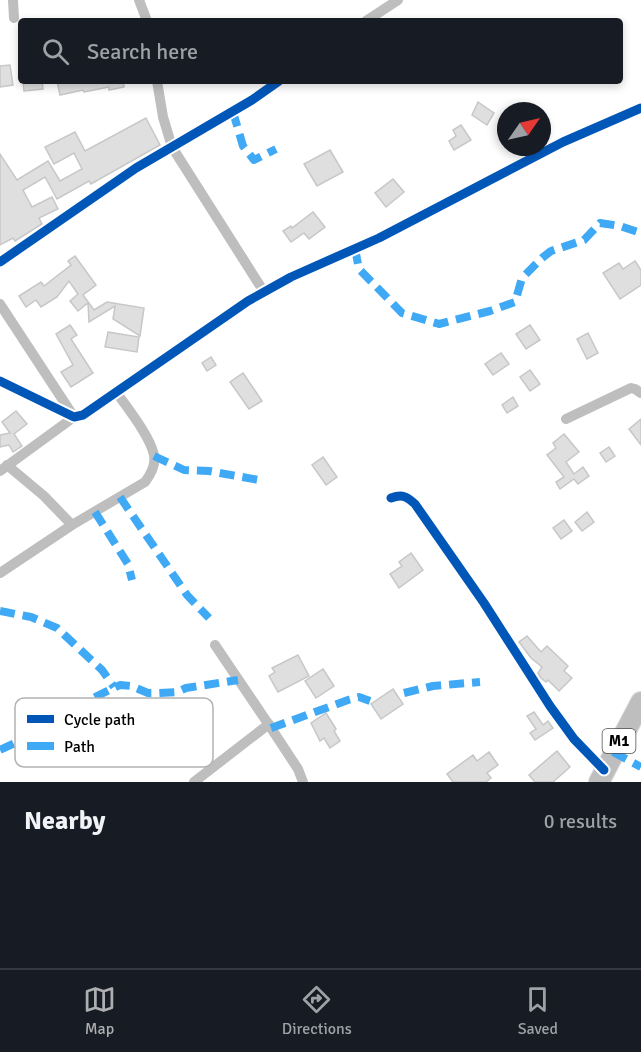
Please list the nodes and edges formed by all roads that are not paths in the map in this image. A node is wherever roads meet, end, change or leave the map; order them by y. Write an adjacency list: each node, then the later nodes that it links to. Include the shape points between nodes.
1 (13, 0): 4 (street)
2 (139, 0): 5 (street)
3 (398, 0): 6 (street)
4 (14, 18)
5 (146, 18)
6 (371, 18)
7 (158, 84): 10 (street)
8 (275, 84): 10 (street)
9 (641, 108): 12 (street, via 563,142 379,238)
10 (172, 147): 11 (street); 12 (street)
11 (0, 262)
12 (264, 292): 15 (street)
13 (0, 304): 17 (street)
14 (0, 381): 17 (street)
15 (117, 393): 17 (street); 21 (street, via 148,440 154,456 153,470 146,482)
16 (641, 393): 18 (street, via 631,388)
17 (74, 417): 19 (street)
18 (566, 419)
19 (4, 468): 21 (street, via 44,496)
20 (391, 498): 26 (street, via 406,496 415,504)
21 (72, 525): 22 (street)
22 (0, 573)
23 (214, 645): 25 (street)
24 (641, 702): 26 (highway, M1)
25 (269, 724): 27 (street); 28 (street)
26 (601, 779)
27 (194, 782)
28 (303, 782)

